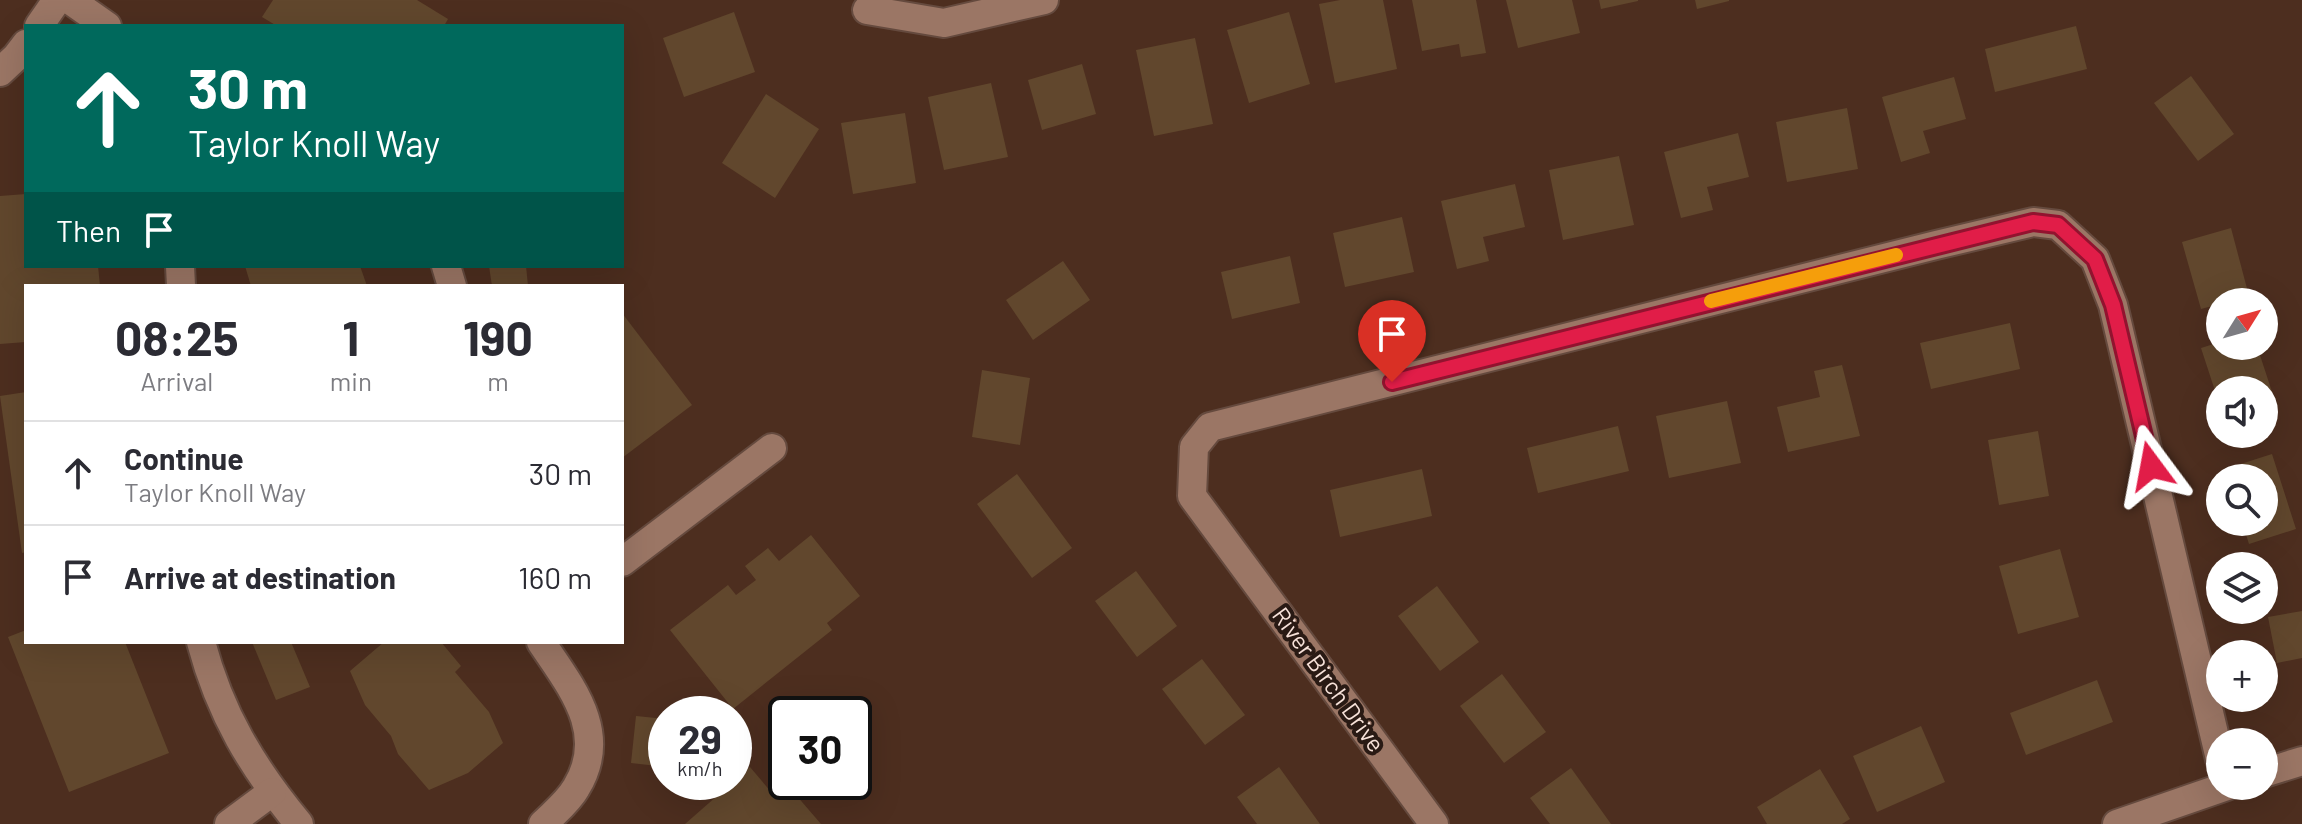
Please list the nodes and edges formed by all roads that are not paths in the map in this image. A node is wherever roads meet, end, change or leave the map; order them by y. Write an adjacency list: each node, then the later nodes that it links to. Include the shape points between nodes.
1 (57, 0): 5 (street)
2 (70, 0): 6 (street)
3 (1044, 0): 4 (street, via 944,23)
4 (867, 10)
5 (40, 24)
6 (104, 24)
7 (24, 47): 8 (street)
8 (0, 72)
9 (772, 448): 10 (street)
10 (624, 560)
11 (202, 644): 16 (street, via 233,730)
12 (542, 644): 20 (street, via 577,699 589,731 585,771)
13 (2213, 728): 21 (street, River Birch Drive, via 2113,305 2095,259 2058,225 2033,222 1210,427 1194,447 1192,496)
14 (2302, 761): 15 (street)
15 (2278, 769)
16 (272, 792): 18 (street); 19 (street)
17 (2206, 793): 22 (street)
18 (229, 824)
19 (299, 824)
20 (544, 824)
21 (1434, 824)
22 (2117, 824)

